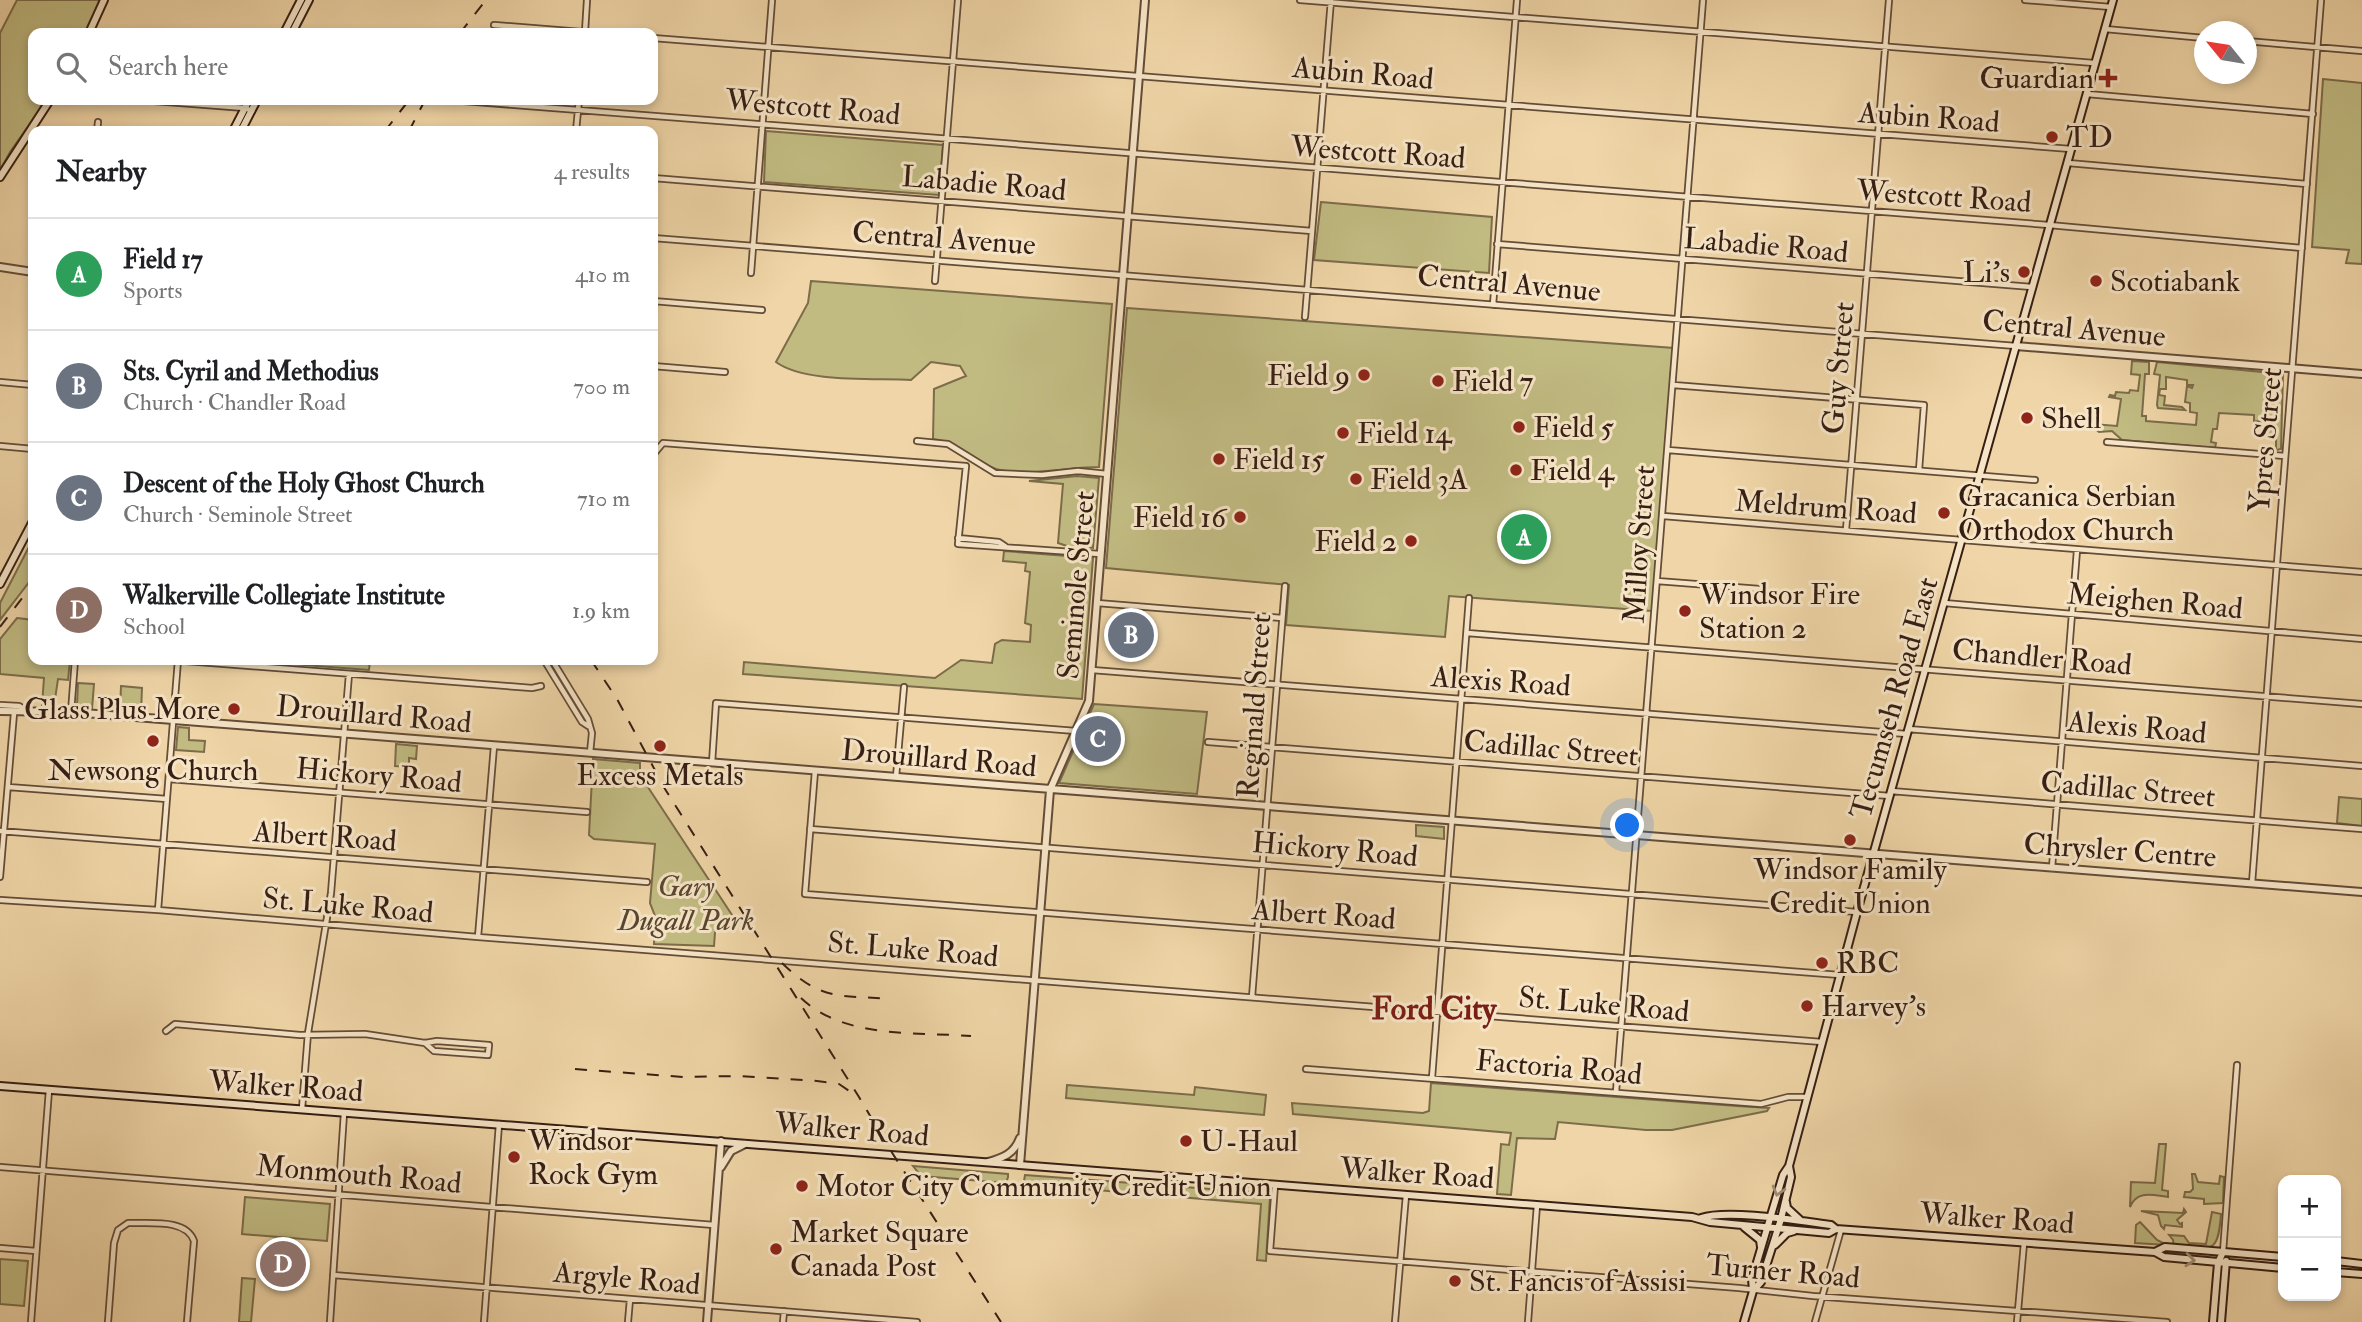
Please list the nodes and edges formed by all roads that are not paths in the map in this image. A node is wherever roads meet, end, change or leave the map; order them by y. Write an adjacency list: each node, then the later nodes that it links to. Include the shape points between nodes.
1 (104, 0): 18 (main road)
2 (301, 0): 19 (main road)
3 (309, 0): 20 (main road)
4 (587, 0): 22 (street)
5 (772, 0): 29 (street)
6 (958, 0): 32 (street)
7 (1145, 0): 34 (main road, Seminole Street)
8 (1300, 0): 14 (street)
9 (1517, 0): 16 (street)
10 (1703, 0): 24 (street, Milloy Street)
11 (1889, 0): 28 (street, Guy Street)
12 (2025, 0): 15 (street)
13 (2321, 0): 30 (street, Ypres Street)
14 (1331, 1): 16 (street); 35 (street)
15 (2112, 3): 23 (main road, Tecumseh Road East)
16 (1515, 17): 24 (street); 43 (street)
17 (494, 25): 21 (street)
18 (91, 28)
19 (287, 28)
20 (295, 28)
21 (528, 28)
22 (585, 28)
23 (2104, 29): 25 (street); 33 (main road, Tecumseh Road East)
24 (1700, 32): 28 (street); 47 (street, Milloy Street)
25 (2194, 37)
26 (658, 38): 29 (street, Aubin Road)
27 (2257, 42): 30 (street)
28 (1885, 46): 33 (street); 56 (street, Guy Street)
29 (768, 47): 32 (street, Aubin Road); 49 (street)
30 (2318, 47): 31 (street); 46 (street, Ypres Street)
31 (2362, 51)
32 (953, 62): 34 (street, Aubin Road); 57 (street)
33 (2094, 63): 36 (main road, Tecumseh Road East)
34 (1139, 76): 35 (street, Aubin Road); 59 (main road, Seminole Street)
35 (1323, 91): 43 (street, Aubin Road); 61 (street)
36 (2086, 94): 46 (street); 58 (main road, Tecumseh Road East)
37 (47, 105): 50 (main road)
38 (200, 105): 44 (street)
39 (248, 105): 44 (main road)
40 (252, 105): 44 (main road)
41 (514, 105): 45 (street, Westcott Road)
42 (578, 105): 45 (street)
43 (1508, 105): 47 (street, Aubin Road); 64 (street)
44 (248, 109): 52 (main road); 53 (main road)
45 (578, 110): 49 (street, Westcott Road); 54 (street)
46 (2313, 114): 65 (street, Ypres Street)
47 (1693, 120): 56 (street, Aubin Road); 67 (street, Milloy Street)
48 (98, 122): 51 (street)
49 (762, 124): 57 (street, Westcott Road); 66 (street)
50 (33, 126)
51 (98, 126)
52 (236, 126)
53 (243, 126)
54 (576, 126)
55 (28, 134): 62 (main road)
56 (1878, 134): 58 (street, Aubin Road); 69 (street, Guy Street)
57 (947, 139): 59 (street, Westcott Road); 68 (street)
58 (2071, 149): 60 (main road, Tecumseh Road East)
59 (1133, 154): 61 (street, Westcott Road); 70 (main road, Seminole Street)
60 (2067, 163): 65 (street); 71 (main road, Tecumseh Road East)
61 (1317, 168): 64 (street, Westcott Road); 72 (street)
62 (0, 177)
63 (658, 178): 66 (street, Labadie Road)
64 (1502, 183): 67 (street, Westcott Road); 74 (street)
65 (2307, 184): 76 (street, Ypres Street)
66 (757, 186): 68 (street, Labadie Road); 75 (street)
67 (1687, 197): 69 (street, Westcott Road); 77 (street, Milloy Street)
68 (942, 201): 70 (street, Labadie Road); 78 (street)
69 (1872, 212): 71 (street, Westcott Road); 82 (street, Guy Street)
70 (1128, 216): 72 (street, Labadie Road); 83 (main road, Seminole Street)
71 (2049, 225): 76 (street, Westcott Road); 85 (main road, Tecumseh Road East)
72 (1312, 230): 86 (street)
73 (658, 238): 75 (street, Central Avenue)
74 (1497, 244): 77 (street, Labadie Road); 88 (street)
75 (753, 246): 78 (street, Central Avenue); 81 (street)
76 (2302, 248): 95 (street, Ypres Street)
77 (1682, 259): 82 (street, Labadie Road); 91 (street, Milloy Street)
78 (937, 260): 83 (street, Central Avenue); 84 (street)
79 (0, 267): 80 (main road)
80 (28, 271)
81 (751, 273)
82 (1867, 274): 85 (street, Labadie Road); 92 (street, Guy Street)
83 (1123, 275): 86 (street, Central Avenue); 111 (main road, Seminole Street)
84 (936, 281)
85 (2032, 288): 93 (main road, Tecumseh Road East)
86 (1307, 289): 88 (street, Central Avenue); 90 (street)
87 (658, 301): 89 (street)
88 (1493, 304): 91 (street, Central Avenue)
89 (762, 310)
90 (1305, 317)
91 (1678, 319): 92 (street, Central Avenue); 100 (street, Milloy Street)
92 (1862, 334): 93 (street, Central Avenue); 101 (street, Guy Street)
93 (2016, 346): 95 (main road, Central Avenue); 112 (main road, Tecumseh Road East)
94 (658, 366): 96 (street)
95 (2292, 368): 97 (main road, Central Avenue); 108 (street, Ypres Street)
96 (725, 372)
97 (2362, 374)
98 (0, 382): 99 (street)
99 (28, 385)
100 (1673, 385): 101 (street); 107 (street, Milloy Street)
101 (1857, 400): 109 (street, Guy Street); 110 (street, via 1924,405)
102 (917, 441): 111 (street, via 948,444 995,473)
103 (2107, 442): 108 (street)
104 (0, 446): 105 (street)
105 (28, 449)
106 (658, 449): 119 (street, via 663,443 966,466 958,538)
107 (1668, 450): 109 (street); 114 (street, Milloy Street)
108 (2285, 456): 120 (street, Ypres Street)
109 (1852, 465): 110 (street); 115 (street, Guy Street)
110 (1919, 470): 112 (street)
111 (1107, 474): 119 (main road, Seminole Street)
112 (1980, 474): 113 (street); 117 (main road, Tecumseh Road East)
113 (2035, 480)
114 (1662, 516): 115 (street, Meldrum Road); 122 (street, Milloy Street)
115 (1846, 530): 117 (street, Meldrum Road)
116 (28, 531): 123 (main road)
117 (1962, 540): 118 (street, Meldrum Road); 128 (main road, Tecumseh Road East)
118 (2077, 550): 120 (street, Meldrum Road); 129 (street)
119 (1100, 554): 127 (main road, Seminole Street)
120 (2276, 565): 121 (street, Meldrum Road); 131 (street, Ypres Street)
121 (2362, 572)
122 (1657, 581): 125 (street); 134 (street, Milloy Street)
123 (0, 584)
124 (1285, 586): 130 (street, Reginald Street)
125 (1760, 589)
126 (1469, 598): 132 (street)
127 (1097, 603): 130 (street); 141 (main road, Seminole Street)
128 (1944, 603): 129 (street, Meighen Road); 140 (main road, Tecumseh Road East)
129 (2071, 615): 131 (street, Meighen Road); 143 (street)
130 (1282, 618): 144 (street, Reginald Street)
131 (2271, 631): 133 (street, Meighen Road); 147 (street, Ypres Street)
132 (1467, 633): 134 (street, Chandler Road); 148 (street)
133 (2362, 639)
134 (1652, 648): 140 (street, Chandler Road); 155 (street, Milloy Street)
135 (75, 665): 153 (street)
136 (175, 665): 157 (street)
137 (237, 665): 142 (street)
138 (547, 665): 158 (street)
139 (555, 665): 158 (street)
140 (1926, 669): 143 (street, Chandler Road); 160 (main road, Tecumseh Road East)
141 (1092, 670): 144 (street, Alexis Road); 159 (main road, Seminole Street, via 1089,701)
142 (349, 674): 145 (street); 161 (street)
143 (2066, 680): 147 (street, Chandler Road); 163 (street)
144 (1276, 684): 148 (street, Alexis Road); 165 (street, Reginald Street)
145 (541, 686)
146 (904, 688): 156 (street)
147 (2266, 697): 149 (street, Chandler Road); 167 (street, Ypres Street)
148 (1462, 699): 155 (street, Alexis Road); 168 (street)
149 (2362, 704)
150 (0, 705): 152 (street)
151 (0, 711): 154 (main road, Drouillard Road)
152 (27, 711): 153 (main road, Drouillard Road); 154 (main road, Drouillard Road)
153 (71, 712): 157 (main road, Drouillard Road)
154 (14, 713): 175 (street)
155 (1647, 713): 160 (street, Alexis Road); 172 (street, Milloy Street)
156 (901, 718): 159 (street); 169 (street, via 716,703); 173 (street)
157 (173, 720): 161 (main road, Drouillard Road); 174 (street)
158 (589, 727): 166 (street)
159 (1076, 731): 176 (main road, Seminole Street)
160 (1908, 732): 163 (street, Alexis Road); 178 (main road, Tecumseh Road East)
161 (344, 734): 164 (main road, Drouillard Road); 177 (street)
162 (1208, 742): 165 (street, Cadillac Street)
163 (2062, 742): 167 (street, Alexis Road); 181 (street)
164 (494, 746): 166 (main road, Drouillard Road); 180 (street)
165 (1271, 747): 168 (street, Cadillac Street); 182 (street, Reginald Street)
166 (590, 754): 169 (main road, Drouillard Road)
167 (2261, 758): 170 (street, Alexis Road); 185 (street, Ypres Street)
168 (1457, 762): 172 (street, Cadillac Street); 184 (street)
169 (712, 763): 171 (main road, Drouillard Road)
170 (2362, 766)
171 (815, 771): 173 (main road, Drouillard Road); 186 (street)
172 (1642, 776): 178 (street, Cadillac Street); 189 (street, Milloy Street)
173 (896, 777): 176 (main road, Drouillard Road)
174 (169, 779): 177 (street, Hickory Road); 179 (street)
175 (8, 787): 179 (street); 188 (street)
176 (1050, 790): 182 (main road, Drouillard Road); 191 (main road, Seminole Street)
177 (339, 793): 180 (street, Hickory Road); 193 (street)
178 (1891, 794): 181 (street, Cadillac Street); 192 (main road, Tecumseh Road East)
179 (167, 799): 190 (street)
180 (488, 804): 183 (street, Hickory Road); 196 (street)
181 (2057, 804): 185 (street, Cadillac Street); 195 (street)
182 (1268, 807): 184 (main road, Drouillard Road); 194 (street, Reginald Street)
183 (587, 811)
184 (1452, 821): 189 (main road, Drouillard Road); 198 (street)
185 (2256, 821): 187 (street, Cadillac Street); 200 (street, Ypres Street)
186 (810, 829): 191 (street, Hickory Road); 206 (street, Albert Road, via 805,894)
187 (2362, 829)
188 (2, 831): 190 (street, Albert Road); 197 (street)
189 (1638, 836): 192 (main road, Drouillard Road); 202 (street, Milloy Street)
190 (163, 844): 193 (street, Albert Road); 204 (street)
191 (1045, 848): 194 (street, Hickory Road); 206 (main road, Seminole Street)
192 (1874, 854): 195 (main road, Chrysler Centre); 205 (main road, Tecumseh Road East)
193 (333, 857): 196 (street, Albert Road); 207 (street)
194 (1263, 865): 198 (street, Hickory Road); 208 (street, Reginald Street)
195 (2052, 868): 200 (main road, Chrysler Centre)
196 (483, 869): 199 (street, Albert Road); 209 (street)
197 (0, 877)
198 (1447, 879): 202 (street, Hickory Road); 210 (street)
199 (647, 882)
200 (2252, 883): 201 (main road, Chrysler Centre)
201 (2362, 892)
202 (1633, 893): 205 (street, Hickory Road); 211 (street, Milloy Street)
203 (0, 900): 204 (street, St. Luke Road)
204 (158, 910): 207 (street, St. Luke Road)
205 (1857, 912): 212 (main road, Tecumseh Road East)
206 (1040, 913): 208 (street, Albert Road); 213 (main road, Seminole Street)
207 (327, 924): 209 (street, St. Luke Road); 218 (street)
208 (1258, 930): 210 (street, Albert Road); 214 (street, Reginald Street)
209 (478, 937): 213 (street, St. Luke Road)
210 (1442, 944): 211 (street, Albert Road); 215 (street)
211 (1627, 959): 212 (street, Albert Road); 216 (street, Milloy Street)
212 (1840, 975): 219 (main road, Tecumseh Road East)
213 (1034, 980): 214 (street, St. Luke Road); 231 (main road, Seminole Street)
214 (1252, 997): 215 (street, St. Luke Road)
215 (1437, 1012): 216 (street, St. Luke Road); 223 (street)
216 (1622, 1026): 219 (street, St. Luke Road); 226 (street, Milloy Street)
217 (166, 1031): 218 (street, via 175,1024)
218 (308, 1033): 220 (street, via 365,1034); 228 (street)
219 (1822, 1042): 227 (main road, Tecumseh Road East)
220 (425, 1043): 220 (street, via 489,1045 488,1055 434,1051)
221 (2237, 1065): 262 (street)
222 (1306, 1069): 223 (street, Factoria Road)
223 (1432, 1078): 226 (street, Factoria Road)
224 (0, 1086): 225 (main road, Walker Road)
225 (49, 1090): 228 (main road, Walker Road); 238 (street)
226 (1616, 1092): 227 (street, Factoria Road, via 1761,1104)
227 (1807, 1097): 237 (main road, Tecumseh Road East)
228 (302, 1110): 229 (main road, Walker Road)
229 (344, 1113): 230 (main road, Walker Road); 241 (street)
230 (499, 1124): 232 (main road, Walker Road); 245 (street)
231 (1021, 1133): 234 (main road, via 1005,1157); 235 (main road, Seminole Street)
232 (721, 1141): 233 (main road, Walker Road); 239 (main road)
233 (748, 1143): 234 (main road, Walker Road); 239 (main road, via 731,1151)
234 (985, 1163): 235 (main road, Walker Road)
235 (1020, 1166): 240 (main road, Walker Road)
236 (0, 1167): 238 (street, Monmouth Road)
237 (1789, 1167): 243 (main road, Tecumseh Road East); 247 (main road, Tecumseh Road East, one-way to 247)
238 (42, 1170): 241 (street, Monmouth Road); 259 (street)
239 (719, 1171): 250 (main road)
240 (1275, 1185): 242 (main road, Walker Road); 264 (street, Turner Road, via 1270,1251)
241 (339, 1193): 245 (street, Monmouth Road); 273 (street)
242 (1406, 1195): 244 (main road, Walker Road); 264 (street)
243 (1786, 1200): 248 (main road, Tecumseh Road East); 249 (main road, via 1787,1208)
244 (1537, 1205): 246 (main road, Walker Road); 271 (street)
245 (493, 1206): 250 (street, Monmouth Road); 274 (street)
246 (1700, 1218): 247 (main road, Walker Road, via 1711,1214); 251 (main road, Walker Road)
247 (1770, 1218): 248 (main road, Walker Road); 252 (main road, Tecumseh Road East)
248 (1781, 1219): 249 (main road, Walker Road); 253 (main road, Tecumseh Road East)
249 (1801, 1221): 255 (main road, Walker Road)
250 (715, 1225): 278 (main road)
251 (1741, 1225): 252 (main road, Walker Road); 258 (main road, via 1760,1240)
252 (1768, 1227): 253 (main road, Walker Road); 258 (main road, Tecumseh Road East)
253 (1778, 1228): 254 (main road, Walker Road); 260 (main road, Tecumseh Road East)
254 (1800, 1230): 255 (main road, Walker Road); 260 (main road, via 1787,1233)
255 (1839, 1230): 256 (main road, Walker Road); 276 (street)
256 (2024, 1243): 261 (main road, Walker Road); 279 (street)
257 (0, 1248): 259 (street)
258 (1761, 1249): 275 (main road, Tecumseh Road East)
259 (36, 1251): 282 (street)
260 (1770, 1252): 275 (main road, Tecumseh Road East, via 1761,1283)
261 (2155, 1252): 262 (main road, Walker Road, via 2165,1247); 266 (main road, Walker Road, one-way to 266)
262 (2223, 1252): 263 (main road, Walker Road); 266 (main road); 267 (main road)
263 (2278, 1257)
264 (1400, 1262): 271 (street, Turner Road); 291 (street)
265 (2341, 1262): 268 (main road)
266 (2218, 1263): 267 (main road, Walker Road); 297 (main road)
267 (2227, 1263): 269 (main road, Walker Road); 298 (main road)
268 (2362, 1264)
269 (2278, 1268)
270 (2341, 1272): 272 (main road)
271 (1531, 1273): 275 (street, Turner Road); 292 (street)
272 (2362, 1274)
273 (333, 1275): 274 (street, Argyle Road); 285 (street)
274 (486, 1288): 277 (street, Argyle Road); 286 (street)
275 (1753, 1291): 276 (street, Turner Road); 293 (main road, Tecumseh Road East)
276 (1822, 1297): 279 (street, Turner Road); 294 (street)
277 (630, 1299): 278 (street, Argyle Road); 287 (street)
278 (708, 1305): 280 (street, Argyle Road); 288 (main road)
279 (2018, 1310): 295 (street); 296 (street, Turner Road)
280 (783, 1311): 281 (street, Argyle Road); 289 (street)
281 (855, 1320): 290 (street, Argyle Road)
282 (31, 1322)
283 (108, 1322): 284 (street, via 114,1243 118,1230 128,1223 181,1226 191,1235)
284 (187, 1322)
285 (330, 1322)
286 (484, 1322)
287 (628, 1322)
288 (707, 1322)
289 (783, 1322)
290 (917, 1322)
291 (1395, 1322)
292 (1528, 1322)
293 (1744, 1322)
294 (1815, 1322)
295 (2017, 1322)
296 (2167, 1322)
297 (2213, 1322)
298 (2221, 1322)

